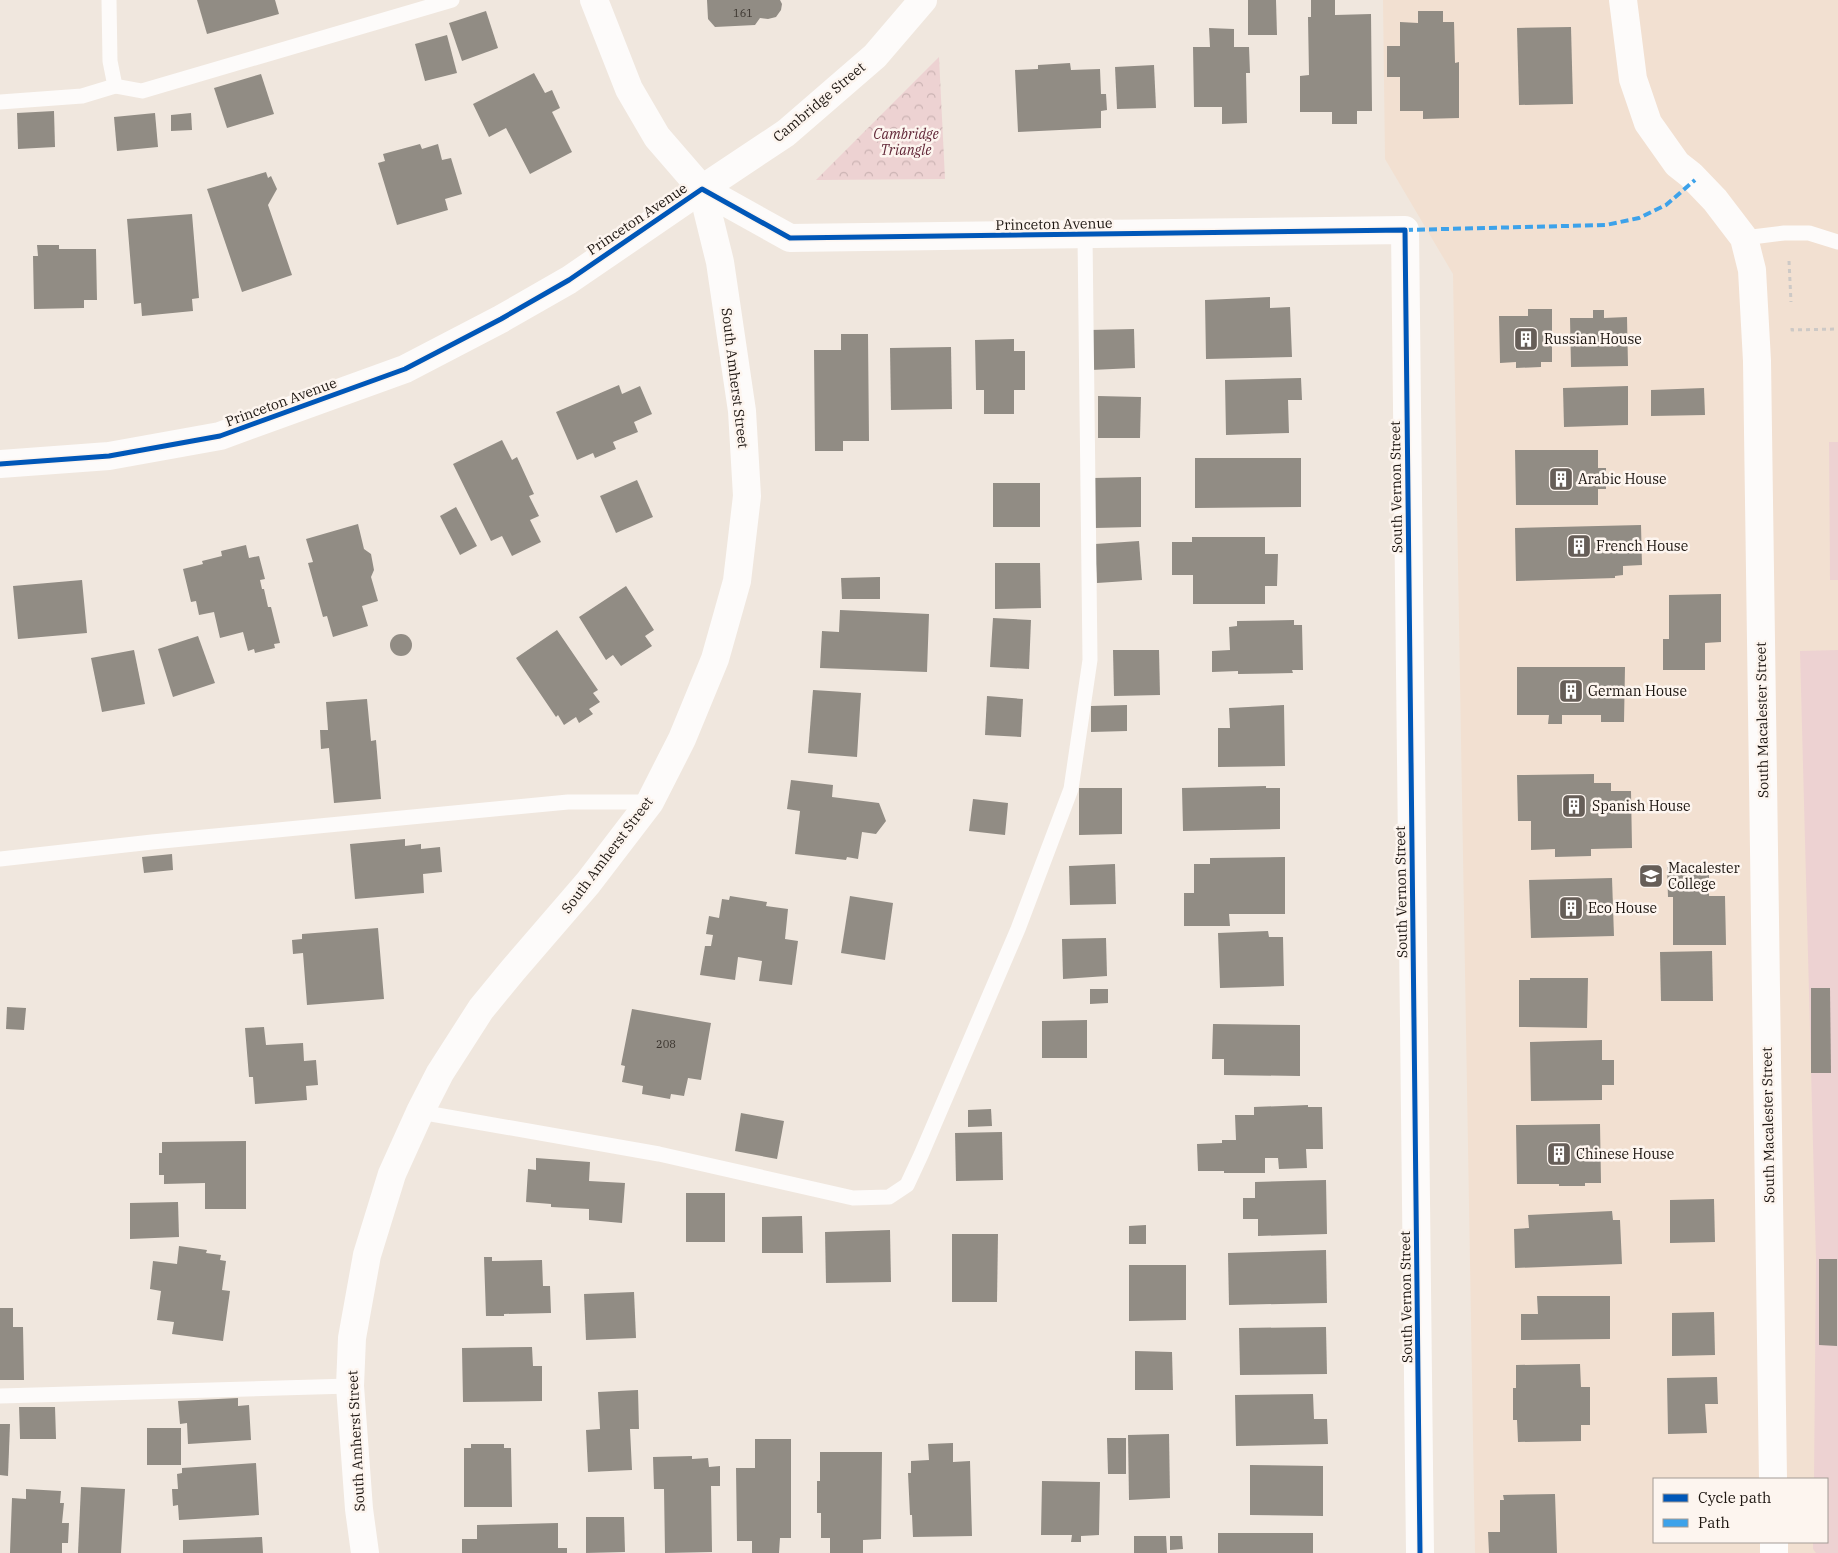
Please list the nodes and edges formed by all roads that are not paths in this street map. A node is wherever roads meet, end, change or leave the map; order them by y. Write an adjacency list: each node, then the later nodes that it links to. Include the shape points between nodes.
1 (109, 0): 6 (lane, via 110,61)
2 (452, 0): 6 (lane, via 142,91)
3 (594, 0): 8 (street, South Amherst Street, via 629,88 657,138)
4 (923, 0): 8 (street, Cambridge Street, via 874,56 786,133)
5 (1623, 0): 11 (street, South Macalester Street, via 1633,79 1648,123 1677,164 1715,200)
6 (115, 86): 7 (lane, via 82,96)
7 (0, 102)
8 (702, 189): 10 (street, Princeton Avenue, via 790,238); 13 (street, Princeton Avenue, via 568,280 405,369 220,436 110,456); 14 (street, South Amherst Street, via 720,262 742,411 747,496 737,581 715,659 682,739)
9 (1405, 230): 10 (street, Princeton Avenue); 21 (street, South Vernon Street)
10 (1084, 235): 16 (lane, via 1090,660 1071,789 1018,929 922,1155 906,1185 889,1197 853,1198 659,1154)
11 (1744, 238): 12 (lane, via 1784,233 1809,234); 19 (street, South Macalester Street, via 1752,270 1757,361)
12 (1838, 242)
13 (0, 464)
14 (650, 802): 15 (lane, via 568,802); 16 (street, South Amherst Street, via 588,883 480,1009)
15 (0, 859)
16 (420, 1112): 17 (street, South Amherst Street, via 392,1174 367,1255 352,1338)
17 (350, 1386): 18 (lane); 20 (street, South Amherst Street)
18 (0, 1396)
19 (1773, 1478)
20 (365, 1553)
21 (1420, 1553)

